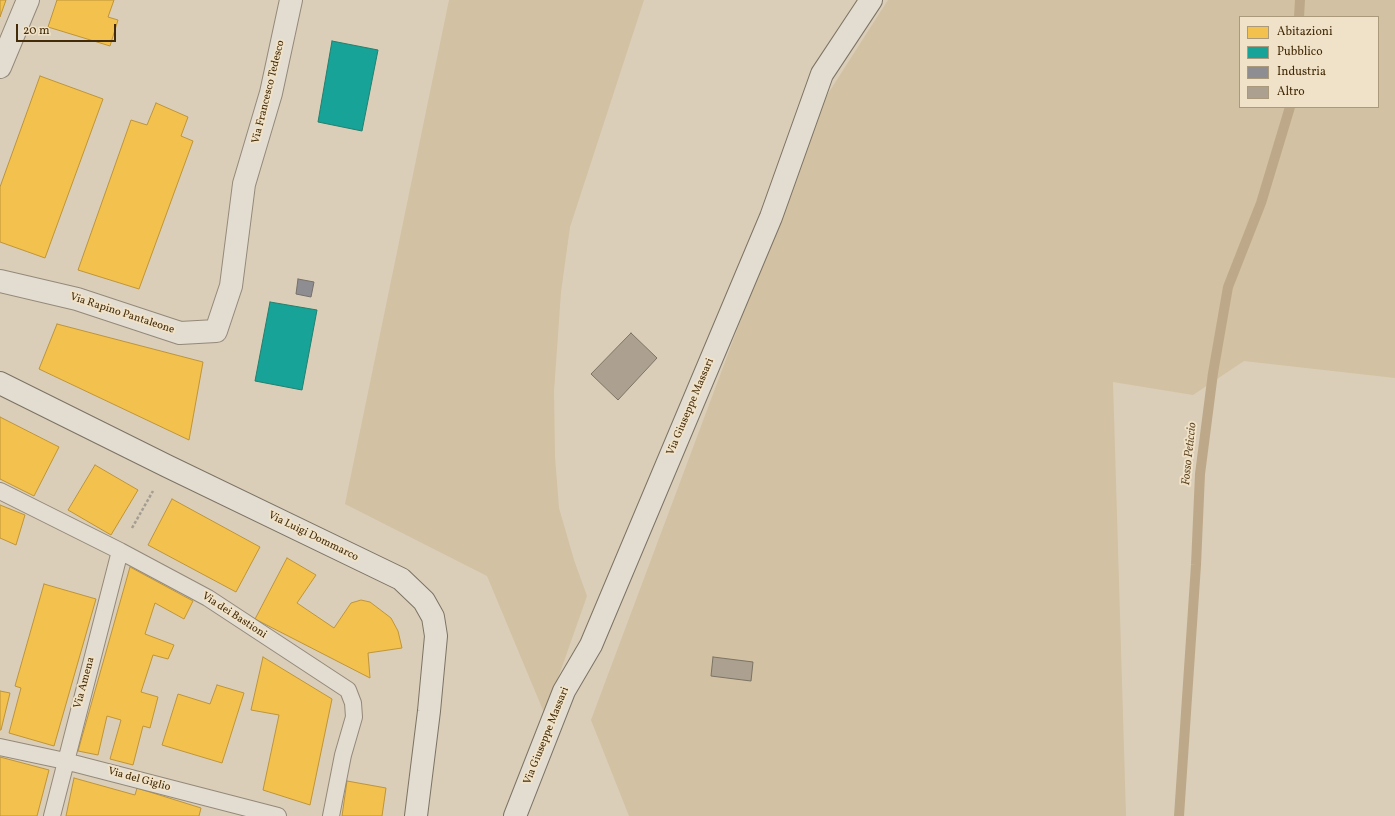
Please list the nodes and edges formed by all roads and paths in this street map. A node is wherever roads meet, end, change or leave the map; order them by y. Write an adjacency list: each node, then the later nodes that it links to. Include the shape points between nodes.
1 (28, 0): 4 (street)
2 (291, 0): 5 (street, Via Francesco Tedesco, via 271,93)
3 (871, 0): 17 (street, Via Giuseppe Massari, via 822,74 771,217 591,645 564,691)
4 (0, 67)
5 (244, 184): 6 (street, Via Rapino Pantaleone, via 231,286 216,330 180,333 77,298)
6 (0, 281)
7 (0, 383): 8 (street, Via Luigi Dommarco)
8 (167, 466): 10 (path); 16 (street, Via Luigi Dommarco, via 401,579 424,601 432,617 436,636)
9 (0, 491): 10 (lane, Via dei Bastioni)
10 (120, 551): 12 (lane, Via Amena); 15 (lane, Via dei Bastioni, via 208,598 348,690 353,703 354,717 343,755)
11 (0, 747): 12 (lane, Via del Giglio)
12 (65, 761): 13 (lane, Via Amena); 14 (lane, Via del Giglio)
13 (52, 816)
14 (278, 816)
15 (331, 816)
16 (416, 816)
17 (514, 816)

